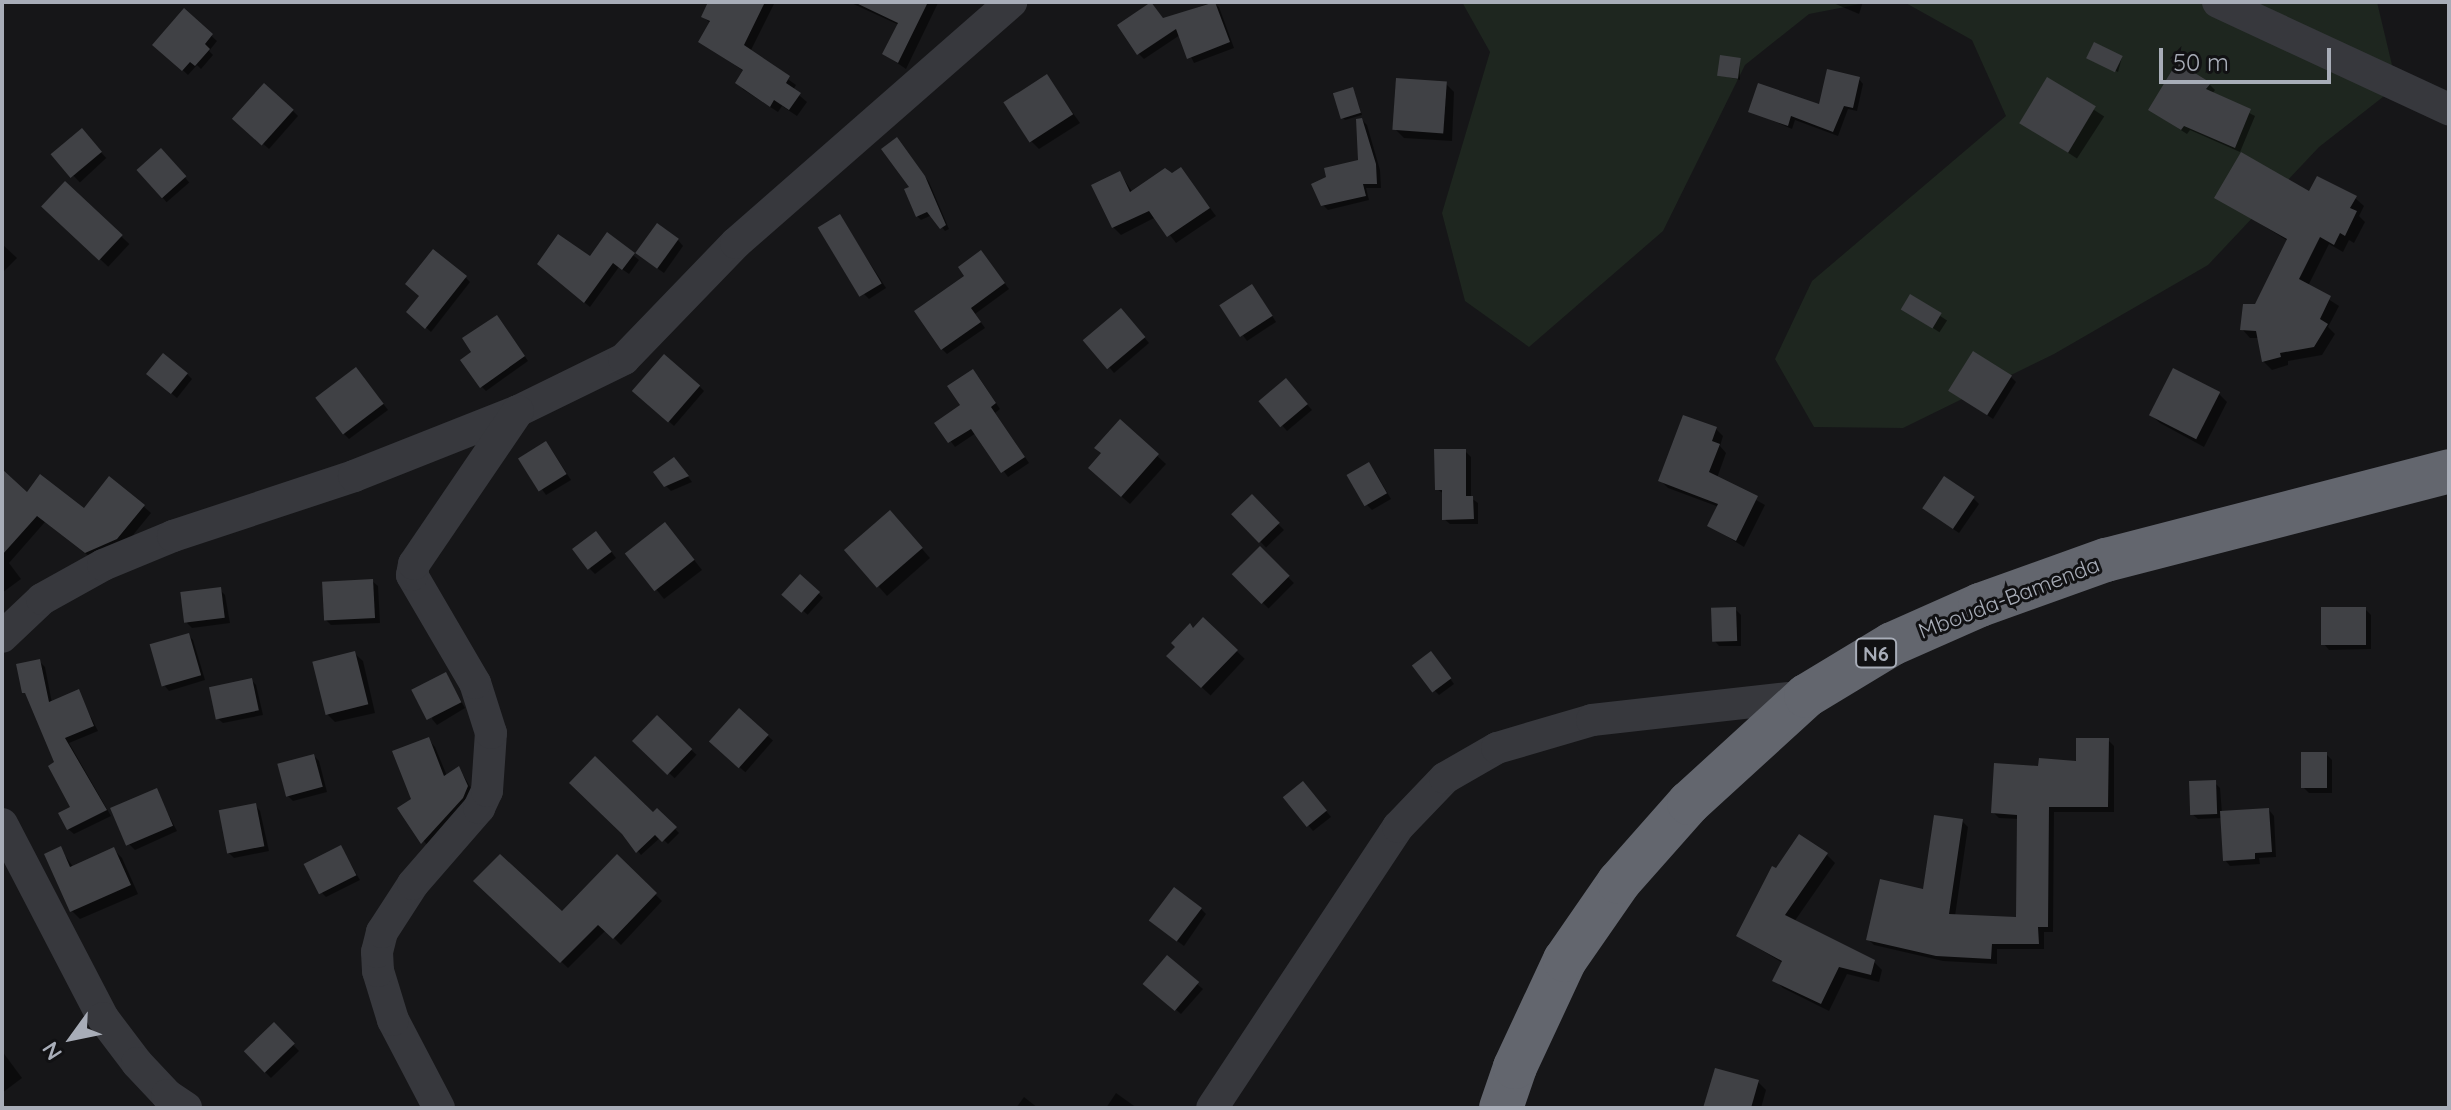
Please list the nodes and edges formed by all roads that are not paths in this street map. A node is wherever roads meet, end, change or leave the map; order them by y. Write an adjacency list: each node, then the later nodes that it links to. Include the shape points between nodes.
1 (1011, 2): 4 (street, via 736,243 624,359)
2 (2218, 2): 3 (street)
3 (2449, 109)
4 (518, 411): 6 (street, via 103,565 42,599); 10 (street, via 414,564 412,575 475,683 491,733 483,800 413,884 382,932 377,952 393,1020)
5 (2449, 471): 7 (highway, Mbouda-Bamenda / N6, via 2106,560 1980,605 1892,644)
6 (2, 637)
7 (1806, 696): 11 (street, via 1592,720 1497,748 1445,778 1398,827); 12 (highway, Mbouda-Bamenda / N6, via 1689,803 1619,882 1565,960)
8 (2, 824): 9 (street, via 103,1018)
9 (168, 1104)
10 (439, 1108)
11 (1212, 1108)
12 (1501, 1108)

